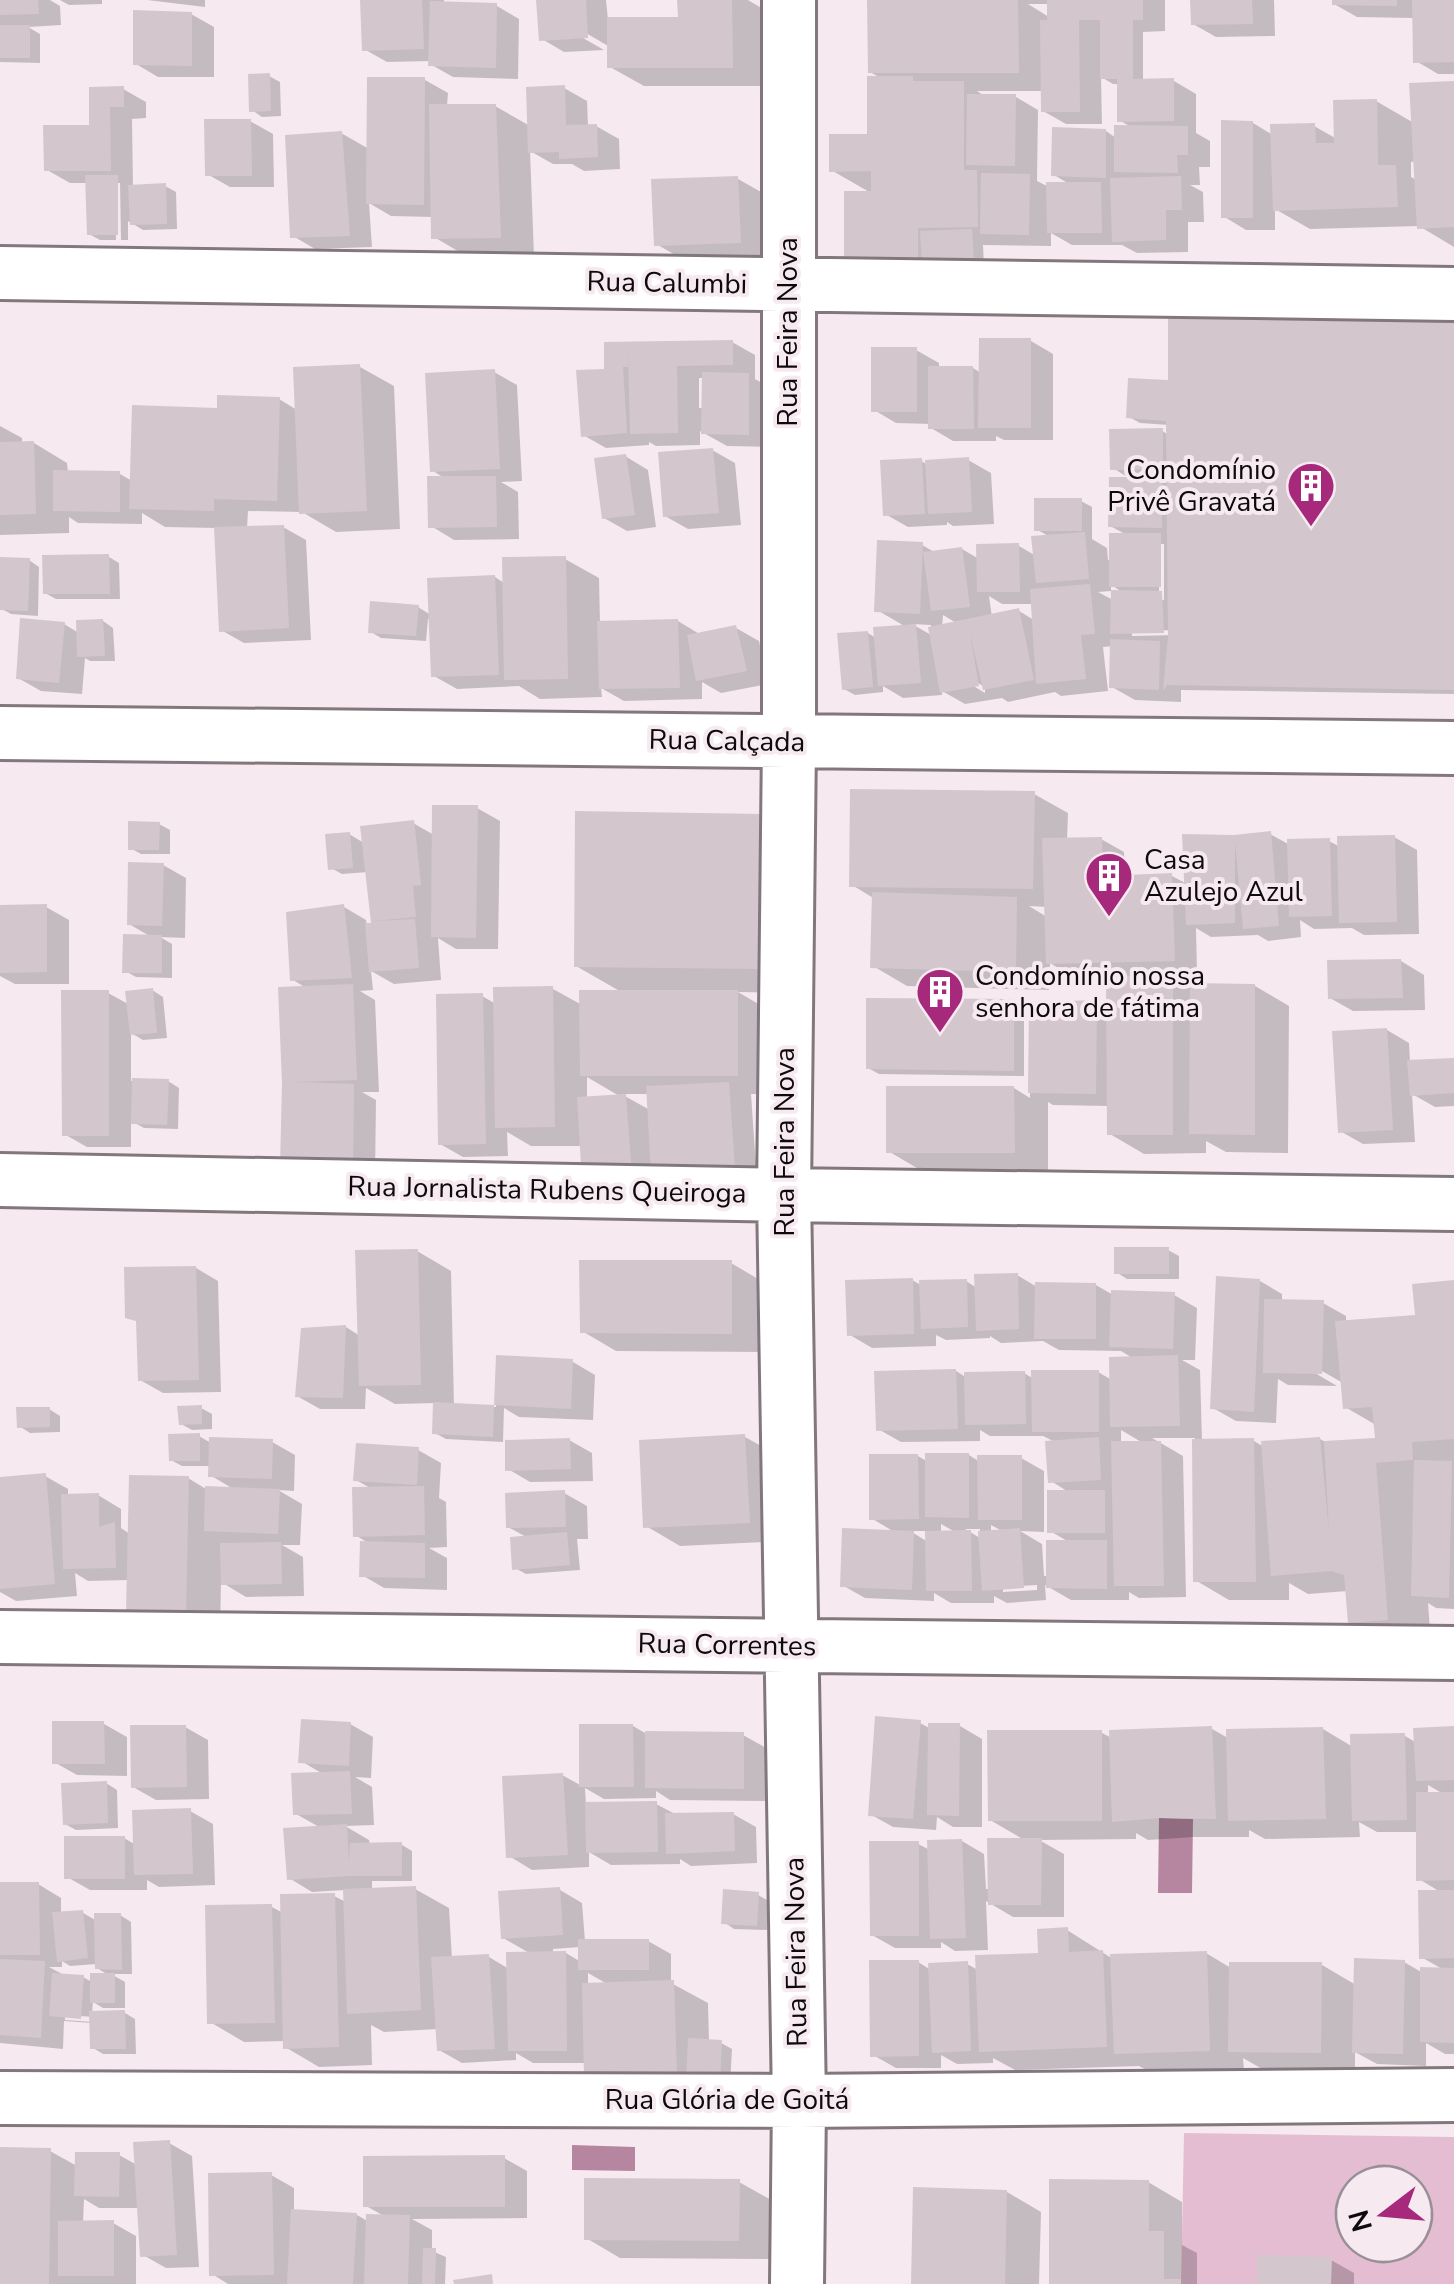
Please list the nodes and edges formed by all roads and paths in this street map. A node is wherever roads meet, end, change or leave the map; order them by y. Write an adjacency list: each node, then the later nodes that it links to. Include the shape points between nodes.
1 (789, 0): 3 (street, Rua Feira Nova)
2 (0, 272): 3 (street, Rua Calumbi)
3 (788, 284): 4 (street, Rua Calumbi); 6 (street, Rua Feira Nova)
4 (1454, 294)
5 (0, 733): 6 (street, Rua Calçada)
6 (788, 742): 7 (street, Rua Calçada); 9 (street, Rua Feira Nova)
7 (1454, 748)
8 (0, 1180): 9 (street, Rua Jornalista Rubens Queiroga)
9 (784, 1195): 10 (street, Rua Jornalista Rubens Queiroga); 12 (street, Rua Feira Nova)
10 (1454, 1204)
11 (0, 1636): 12 (street, Rua Correntes)
12 (792, 1646): 13 (street, Rua Correntes); 16 (street, Rua Feira Nova)
13 (1454, 1653)
14 (1454, 2095): 16 (street, Rua Glória de Goitá)
15 (0, 2098): 16 (street, Rua Glória de Goitá)
16 (798, 2101): 17 (street, Rua Feira Nova)
17 (797, 2284)

